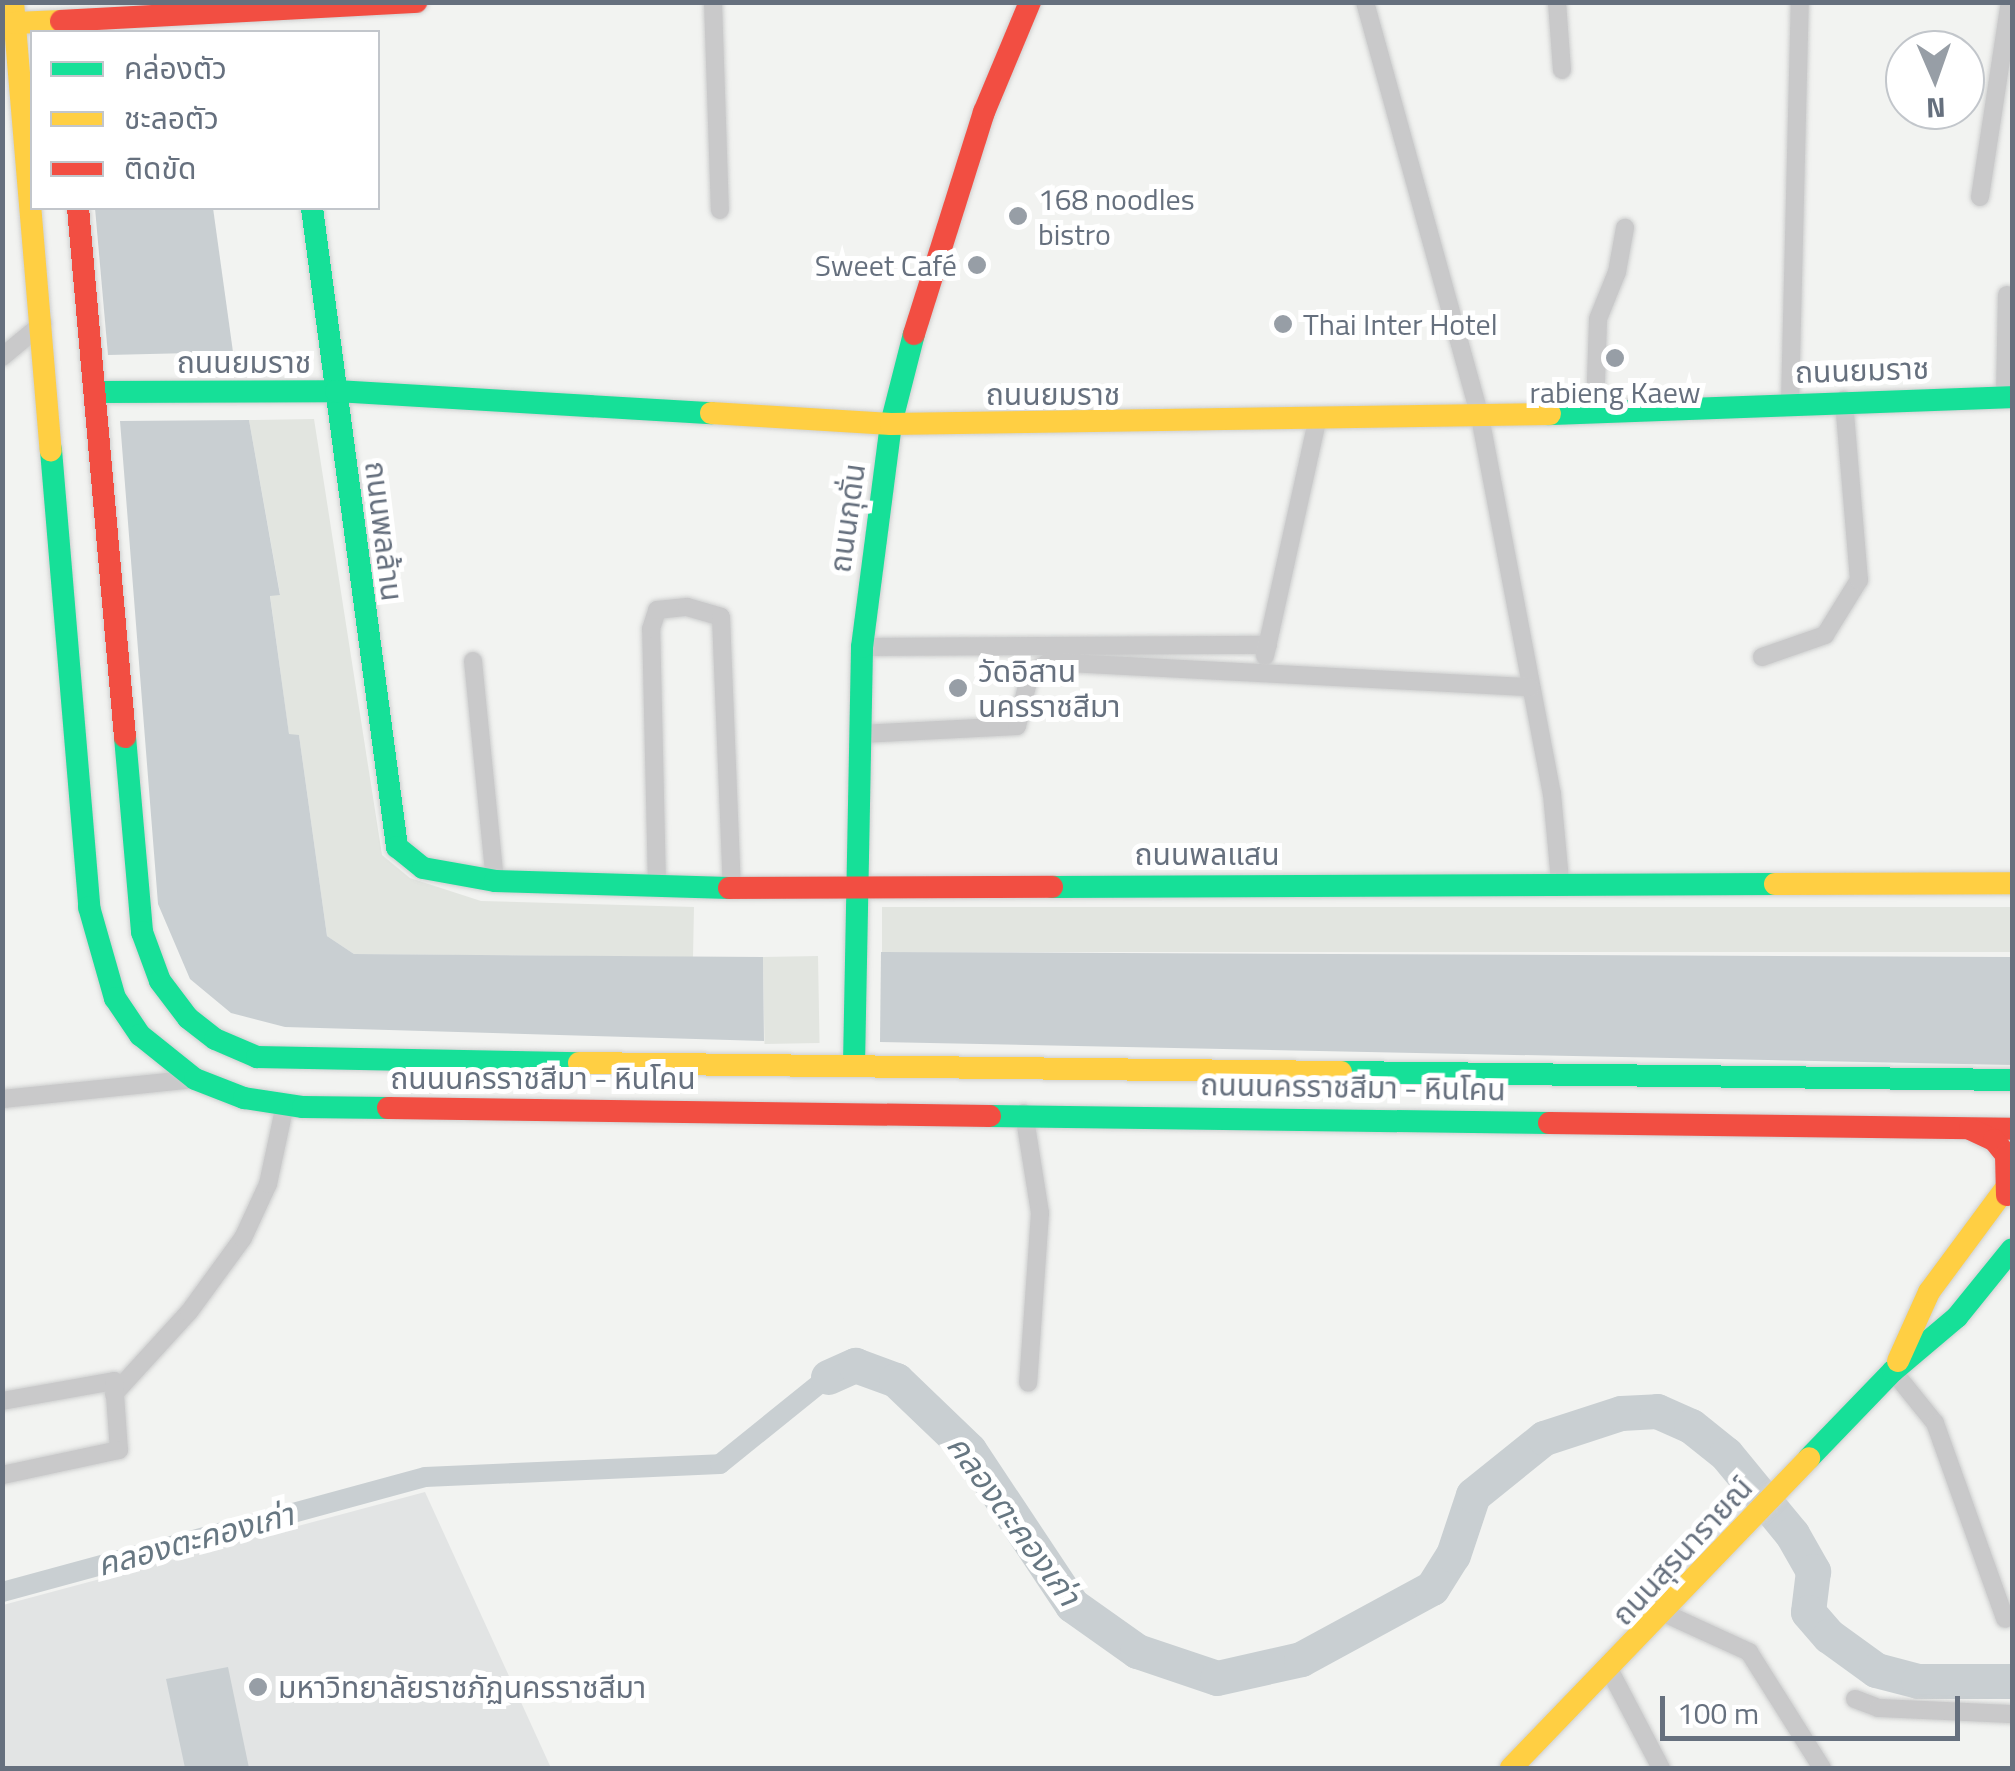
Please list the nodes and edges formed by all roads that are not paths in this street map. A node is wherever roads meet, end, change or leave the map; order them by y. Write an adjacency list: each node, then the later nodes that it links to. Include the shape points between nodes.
1 (416, 2): 9 (main road)
2 (713, 2): 17 (street)
3 (1030, 2): 31 (main road, ถนนกุดั่น, via 984,112 928,281)
4 (1365, 2): 29 (street)
5 (1557, 2): 11 (street)
6 (1800, 2): 27 (street)
7 (2010, 2): 13 (street)
8 (11, 12): 10 (main road); 12 (main road, ถนนนครราชสีมา - หินโคน)
9 (287, 15): 10 (main road)
10 (60, 19)
11 (1562, 70)
12 (30, 196)
13 (1980, 198)
14 (31, 210): 20 (main road, ถนนนครราชสีมา - หินโคน)
15 (78, 210): 23 (main road, ถนนนครราชสีมา - หินโคน)
16 (312, 210): 22 (main road, ถนนพลล้าน)
17 (720, 210)
18 (1625, 228): 28 (street, via 1618,272 1598,319)
19 (2007, 296): 25 (street)
20 (43, 322): 21 (street); 24 (main road, ถนนนครราชสีมา - หินโคน)
21 (3, 355)
22 (336, 391): 23 (main road, ถนนยมราช); 31 (main road, ถนนยมราช); 39 (main road, ถนนพลล้าน, via 392,832)
23 (95, 392): 24 (main road, ถนนยมราช); 46 (main road, ถนนนครราชสีมา - หินโคน, via 142,932 160,981 188,1018 257,1057)
24 (49, 394): 47 (main road, ถนนนครราชสีมา - หินโคน, via 98,956 140,1034)
25 (2009, 397): 26 (main road, ถนนยมราช)
26 (1844, 400): 27 (main road, ถนนยมราช); 34 (street, via 1858,580 1825,635)
27 (1790, 402): 28 (main road, ถนนยมราช)
28 (1594, 411): 29 (main road, ถนนยมราช)
29 (1480, 417): 30 (main road, ถนนยมราช); 37 (street)
30 (1317, 422): 31 (main road, ถนนยมราช); 32 (street)
31 (891, 424): 33 (main road, ถนนกุดั่น)
32 (1268, 645): 33 (street); 36 (street)
33 (862, 647): 38 (main road, ถนนกุดั่น)
34 (1762, 657)
35 (472, 660): 40 (street)
36 (1262, 669): 37 (street); 38 (street, via 1045,662 1030,674 1017,726)
37 (1530, 688): 41 (street, via 1552,794)
38 (861, 734): 44 (main road, ถนนกุดั่น)
39 (408, 858): 40 (main road, ถนนพลแสน, via 438,874)
40 (495, 881): 43 (main road, ถนนพลแสน)
41 (1560, 881): 42 (main road, ถนนพลแสน); 44 (main road, ถนนพลแสน)
42 (2012, 883)
43 (657, 886): 45 (main road, ถนนพลแสน); 45 (street, via 651,628 657,610 687,607 721,618)
44 (856, 886): 45 (main road, ถนนพลแสน); 46 (main road, ถนนกุดั่น)
45 (732, 888)
46 (854, 1066): 48 (main road, ถนนนครราชสีมา - หินโคน); 51 (main road, ถนนกุดั่น)
47 (194, 1080): 49 (street); 50 (main road, ถนนนครราชสีมา - หินโคน)
48 (2012, 1080)
49 (2, 1099)
50 (285, 1104): 51 (main road, ถนนนครราชสีมา - หินโคน); 59 (street, via 268,1184 243,1238 168,1337)
51 (854, 1111): 52 (main road, ถนนนครราชสีมา - หินโคน)
52 (1024, 1113): 53 (main road, ถนนนครราชสีมา - หินโคน); 58 (street, via 1040,1212)
53 (1969, 1129): 54 (main road, ถนนนครราชสีมา - หินโคน); 55 (main road, via 1994,1140 2006,1155)
54 (2012, 1129)
55 (2010, 1189): 57 (main road, ถนนสุรนารายณ์, via 1929,1292)
56 (2010, 1259): 57 (main road, ถนนสุรนารายณ์, via 1957,1317)
57 (1893, 1371): 62 (main road, ถนนสุรนารายณ์); 63 (street, via 1935,1423)
58 (1028, 1382)
59 (114, 1394): 60 (street, via 114,1381); 61 (street, via 118,1450)
60 (2, 1401)
61 (2, 1475)
62 (1664, 1612): 64 (main road, ถนนสุรนารายณ์); 69 (street, via 1749,1652)
63 (2005, 1619)
64 (1610, 1671): 67 (street); 68 (main road, ถนนสุรนารายณ์)
65 (1855, 1699): 66 (street, via 1878,1708)
66 (2012, 1714)
67 (1656, 1765)
68 (1511, 1768)
69 (1822, 1768)

